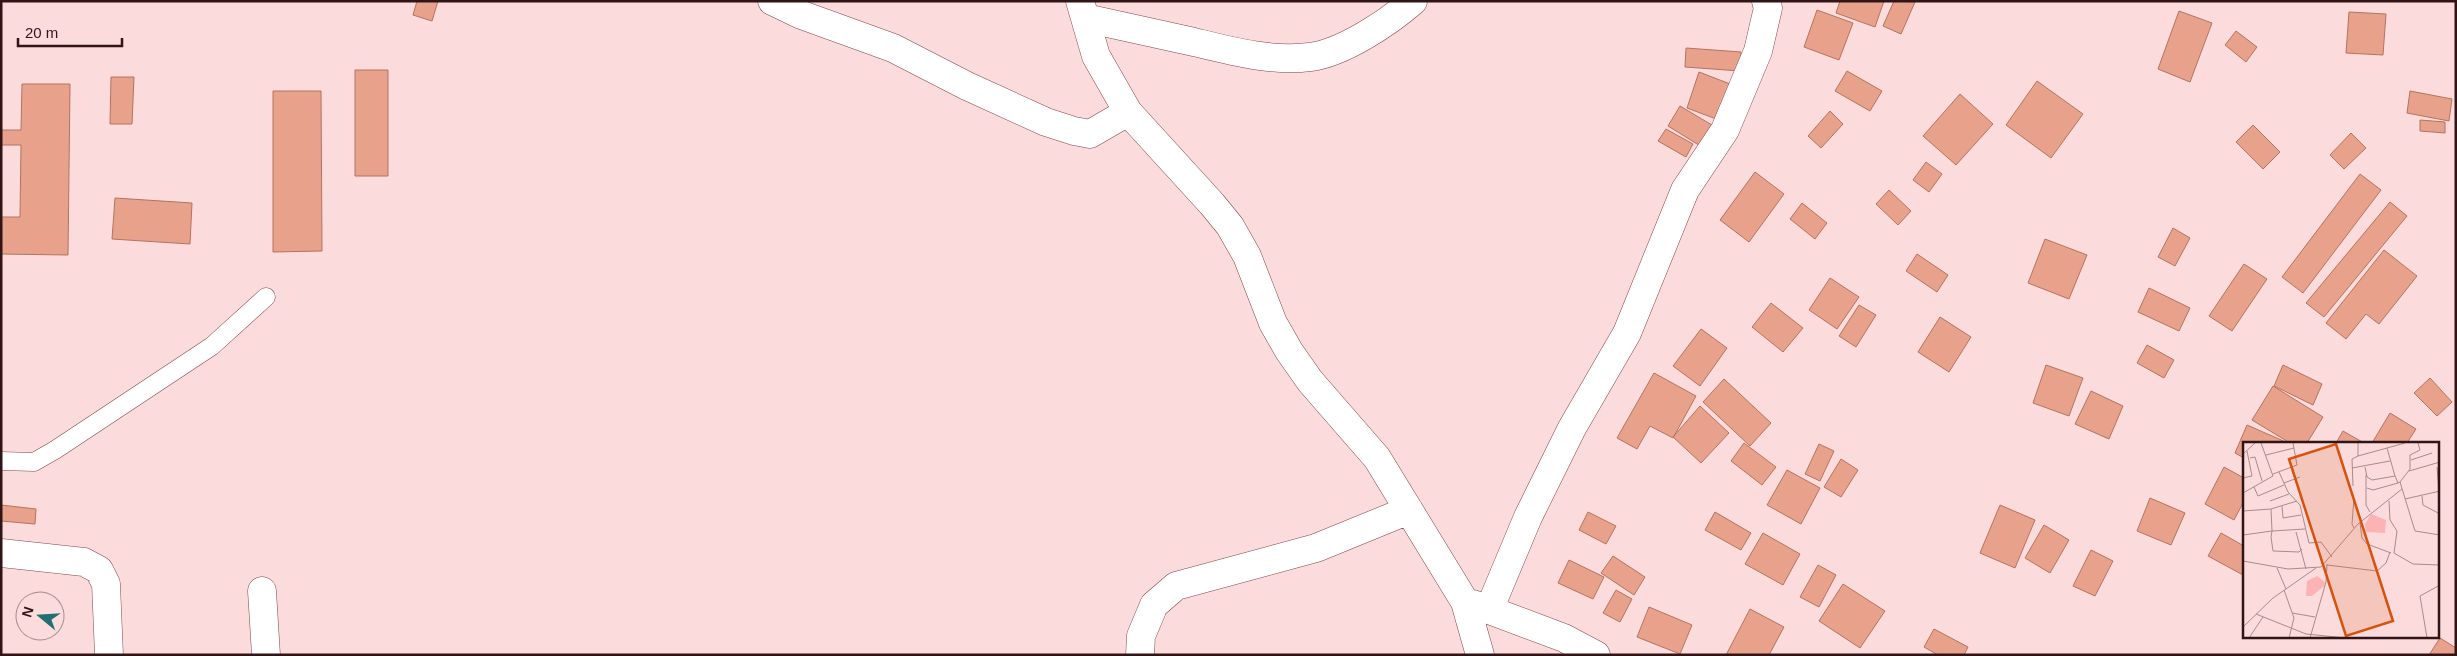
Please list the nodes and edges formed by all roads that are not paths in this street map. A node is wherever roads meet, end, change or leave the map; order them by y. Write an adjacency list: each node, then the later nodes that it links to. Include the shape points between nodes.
1 (772, 1): 5 (street, via 893,48 967,86 1074,132 1090,134)
2 (1414, 1): 4 (street, via 1388,22 1341,47 1312,57 1290,58 1242,53)
3 (1766, 1): 11 (street, via 1768,8 1758,50 1724,130 1685,190 1627,333 1567,437 1528,517)
4 (1083, 10): 5 (street, via 1096,56)
5 (1128, 112): 8 (street, via 1230,226 1247,256 1273,323 1290,351 1310,381 1377,458)
6 (266, 297): 7 (lane, via 212,346 55,450 34,462)
7 (1, 461)
8 (1409, 510): 11 (street); 14 (street, via 1316,548 1176,586 1154,605 1141,636)
9 (1, 553): 12 (street, via 84,562 99,570 106,584)
10 (262, 592): 13 (street)
11 (1477, 606): 15 (street); 16 (street, via 1564,638)
12 (109, 655)
13 (266, 655)
14 (1140, 655)
15 (1480, 655)
16 (1596, 655)

